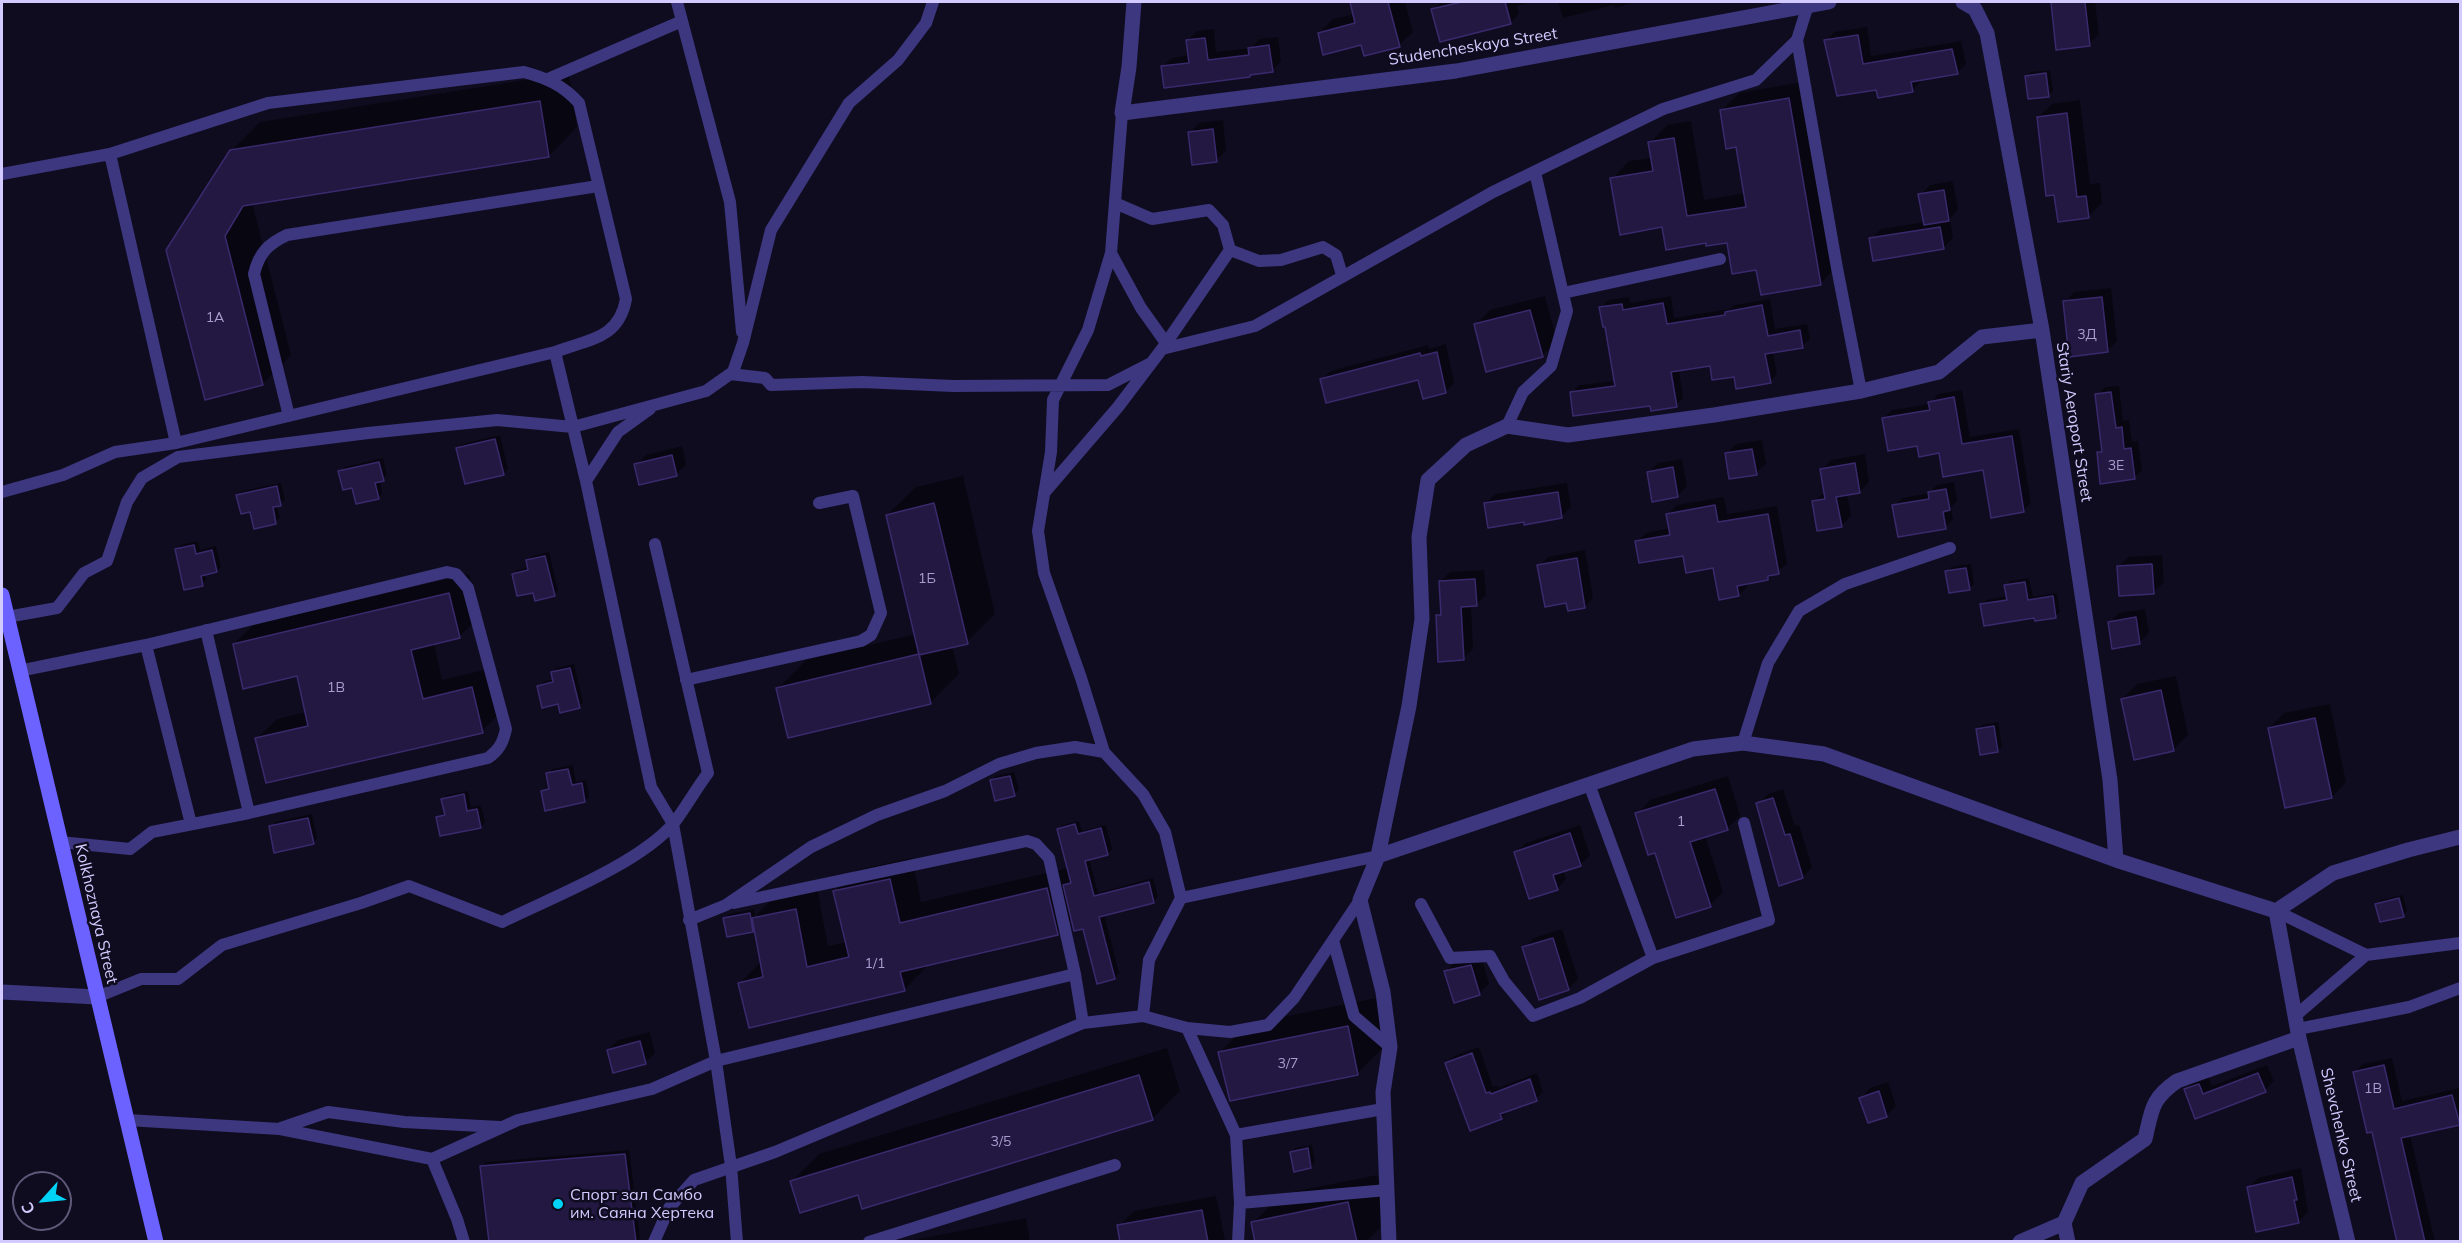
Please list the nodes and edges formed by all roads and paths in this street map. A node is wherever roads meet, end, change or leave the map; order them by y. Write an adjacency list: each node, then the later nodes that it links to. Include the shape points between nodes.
1 (677, 2): 7 (lane)
2 (933, 2): 22 (lane, via 926,23 898,60 849,103 771,230)
3 (1134, 2): 10 (street)
4 (1829, 2): 6 (street, Studencheskaya Street)
5 (1963, 2): 21 (street, Stariy Aeroport Street, via 1975,9 1987,33)
6 (1808, 5): 8 (lane); 10 (street, Studencheskaya Street, via 1456,70)
7 (682, 21): 9 (lane); 22 (lane, via 730,202)
8 (1797, 40): 12 (lane, via 1756,80 1664,109); 28 (lane)
9 (548, 79): 11 (lane, via 524,72 268,103); 14 (lane, via 579,103)
10 (1122, 113): 15 (lane)
11 (110, 154): 13 (lane); 33 (lane)
12 (1535, 172): 19 (lane); 20 (lane)
13 (2, 174)
14 (598, 186): 24 (lane, via 626,299 623,313 617,325 606,333); 30 (lane, via 287,235 274,241 263,250 254,274)
15 (1115, 203): 16 (lane, via 1152,219 1209,210 1223,225); 17 (lane)
16 (1230, 250): 19 (lane, via 1258,261 1281,260 1323,247 1336,255); 23 (lane)
17 (1111, 253): 23 (lane); 27 (lane, via 1088,330)
18 (1720, 259): 20 (lane)
19 (1342, 275): 23 (lane, via 1255,326)
20 (1563, 293): 31 (lane, via 1567,311 1551,366 1523,392)
21 (2042, 330): 28 (street, via 1982,337 1939,372); 56 (street, Stariy Aeroport Street, via 2110,780)
22 (743, 343): 26 (lane)
23 (1164, 346): 25 (lane)
24 (555, 352): 30 (lane); 32 (lane)
25 (1153, 361): 27 (lane, via 1108,385); 36 (lane)
26 (730, 374): 27 (lane, via 765,378 771,385 862,381); 29 (lane, via 706,391)
27 (1060, 386): 36 (lane, via 1053,400 1051,452)
28 (1861, 391): 31 (street, via 1568,435)
29 (657, 404): 32 (lane); 34 (lane, via 618,432)
30 (289, 416): 33 (lane)
31 (1507, 426): 55 (street, via 1466,445 1428,480 1419,537 1422,619 1409,706)
32 (573, 427): 34 (lane); 41 (lane, via 497,420 178,458 142,478 127,502 107,561 84,573 57,608)
33 (176, 443): 35 (lane, via 114,452 63,475)
34 (586, 481): 52 (lane, via 651,788)
35 (2, 492)
36 (1044, 493): 47 (lane, via 1038,531 1044,573)
37 (819, 502): 45 (lane, via 853,496 881,613 870,635)
38 (655, 544): 45 (lane)
39 (1950, 548): 46 (lane, via 1845,584 1799,611 1768,663)
40 (2, 595): 41 (main road, Kolkhoznaya Street)
41 (7, 617): 44 (main road, Kolkhoznaya Street)
42 (206, 630): 43 (lane); 49 (lane); 49 (lane, via 447,572 456,574 468,588 506,729 504,742 488,758)
43 (146, 645): 44 (lane); 51 (lane)
44 (20, 671): 54 (main road, Kolkhoznaya Street)
45 (686, 680): 52 (lane, via 708,773)
46 (1743, 743): 48 (street, via 1693,749); 56 (street, via 1824,754)
47 (1104, 752): 57 (lane, via 1143,794 1165,832); 60 (lane, via 1075,747 999,764 945,791 877,814 811,848)
48 (1589, 784): 55 (street); 66 (lane)
49 (249, 813): 51 (lane)
50 (1744, 823): 66 (lane, via 1769,920)
51 (190, 824): 54 (lane, via 152,832 130,849)
52 (673, 824): 62 (lane); 70 (lane, via 621,863 502,922 409,886 222,945 178,979 141,979)
53 (2456, 841): 61 (street, via 2408,850 2333,873)
54 (60, 842): 70 (main road, Kolkhoznaya Street)
55 (1378, 856): 57 (lane); 58 (street)
56 (2115, 860): 61 (street)
57 (1181, 898): 71 (lane, via 1149,960)
58 (1360, 900): 63 (lane); 75 (street, via 1383,992)
59 (1421, 904): 66 (lane, via 1450,958 1490,956 1504,981 1533,1016 1580,998)
60 (726, 905): 62 (lane); 67 (lane, via 1026,842 1036,844 1049,858)
61 (2276, 911): 65 (lane); 74 (street, Shevchenko Street)
62 (689, 920): 76 (lane)
63 (1333, 940): 73 (lane, via 1294,998 1268,1025 1230,1032); 75 (lane, via 1354,1016)
64 (2460, 943): 65 (lane)
65 (2366, 955): 74 (lane)
66 (1653, 958)
67 (1075, 974): 72 (lane); 76 (lane)
68 (2460, 988): 74 (lane, via 2409,1007)
69 (2, 992): 70 (street)
70 (97, 997): 78 (main road, Kolkhoznaya Street)
71 (1143, 1016): 72 (lane); 73 (lane)
72 (1083, 1023): 84 (lane, via 775,1152)
73 (1187, 1028): 81 (lane)
74 (2297, 1028): 87 (street, via 2164,1090 2154,1101 2145,1139 2082,1183); 97 (street, Shevchenko Street)
75 (1390, 1047): 77 (street)
76 (716, 1061): 79 (lane, via 652,1089); 84 (lane)
77 (1383, 1109): 81 (lane); 85 (street)
78 (127, 1120): 80 (lane); 88 (main road, Kolkhoznaya Street)
79 (502, 1127): 80 (lane, via 404,1122 328,1112); 82 (lane)
80 (280, 1129): 82 (lane)
81 (1236, 1136): 86 (lane)
82 (432, 1159): 89 (lane)
83 (1114, 1165): 92 (lane)
84 (731, 1166): 90 (lane, via 694,1180 669,1208); 91 (lane)
85 (1387, 1190): 86 (lane); 94 (street)
86 (1240, 1203): 93 (lane)
87 (2064, 1223): 95 (street); 96 (street)
88 (156, 1242)
89 (464, 1242)
90 (654, 1242)
91 (737, 1242)
92 (869, 1242)
93 (1238, 1242)
94 (1389, 1242)
95 (2020, 1242)
96 (2068, 1242)
97 (2348, 1242)

